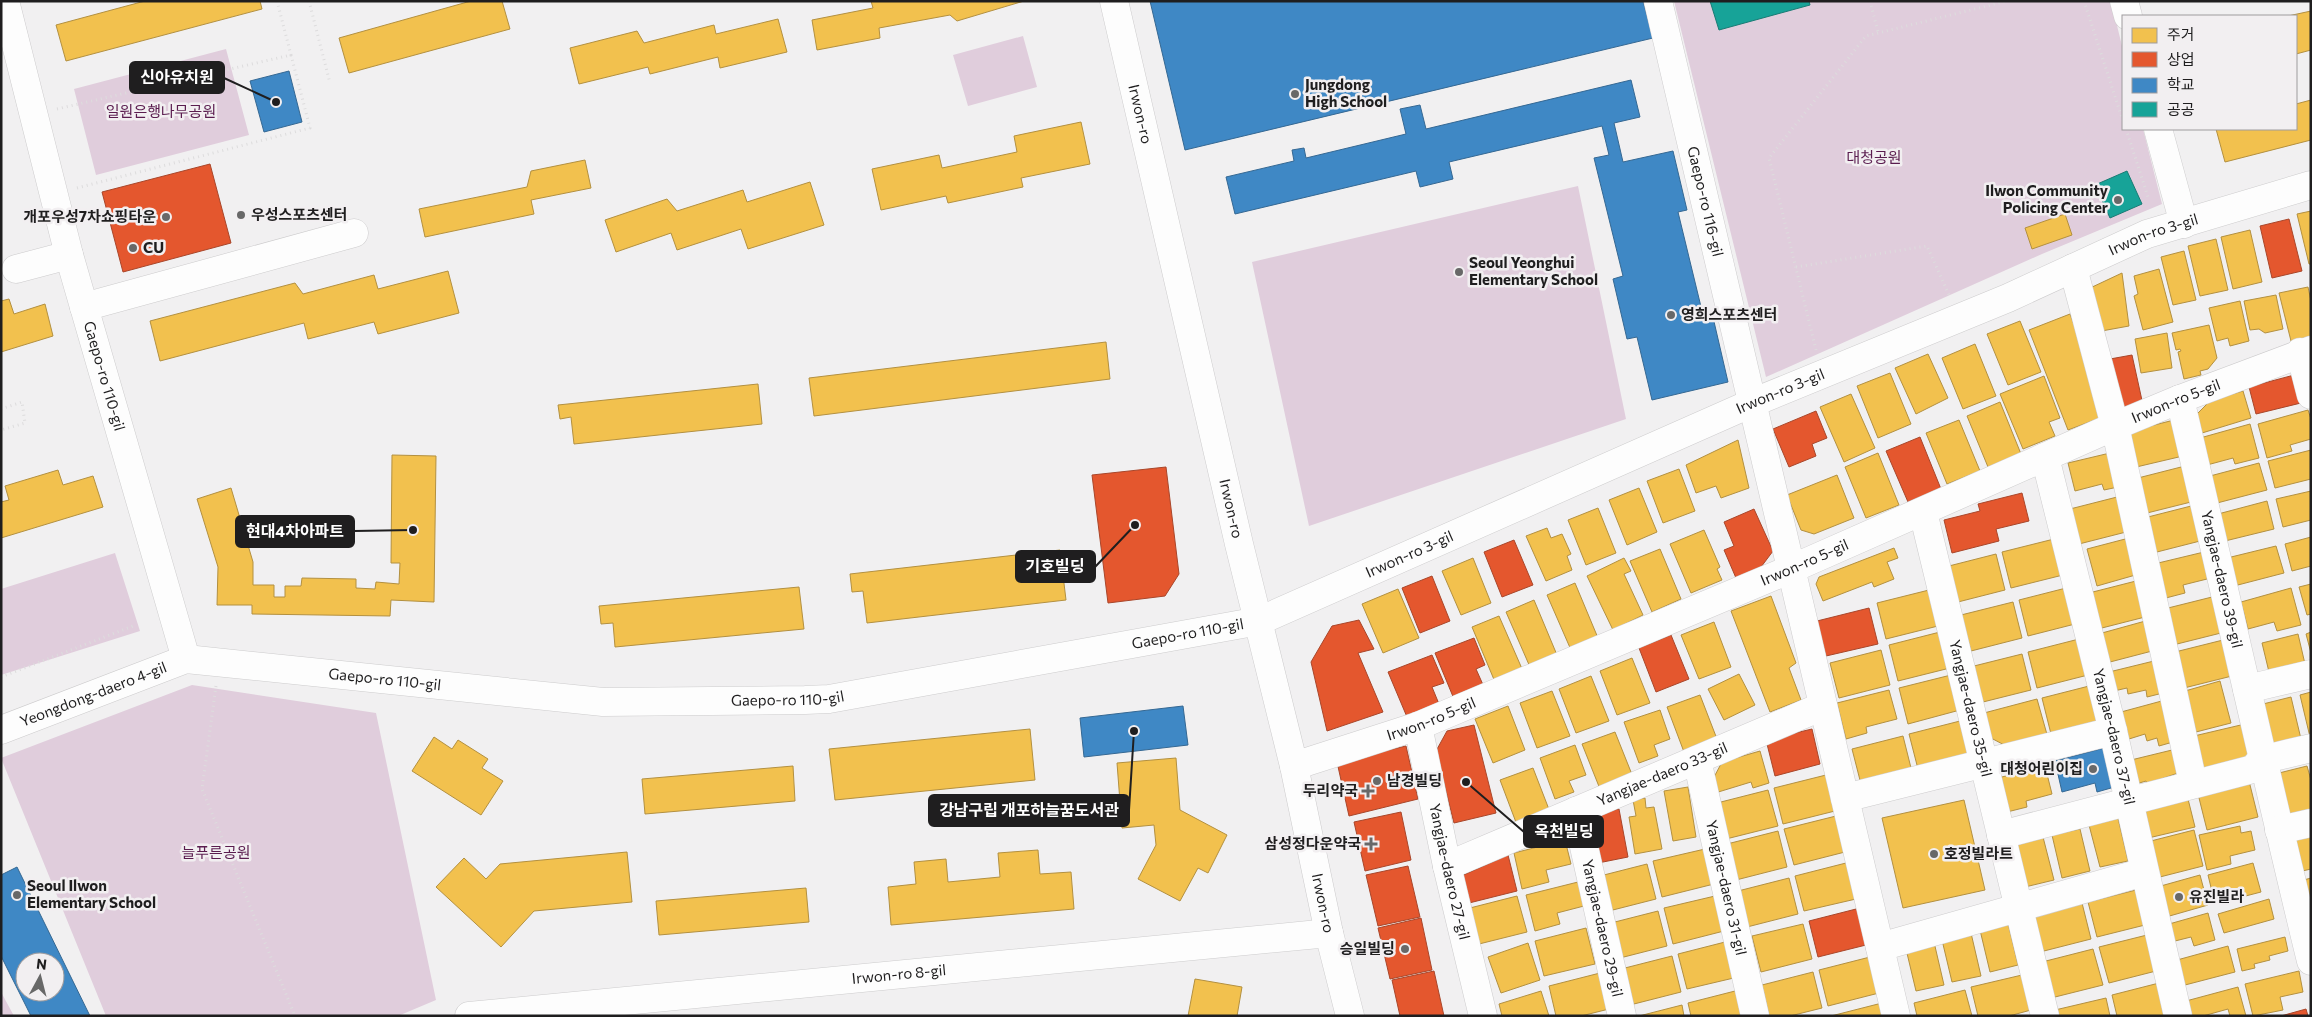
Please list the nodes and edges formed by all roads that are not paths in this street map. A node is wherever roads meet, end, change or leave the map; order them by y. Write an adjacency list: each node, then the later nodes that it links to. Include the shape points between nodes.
1 (5, 1): 6 (street, Gaepo-ro 110-gil)
2 (1114, 1): 23 (street, Irwon-ro)
3 (1658, 1): 18 (street, Gaepo-ro 116-gil)
4 (2124, 1): 5 (street)
5 (2128, 15)
6 (8, 44): 11 (street, Gaepo-ro 110-gil)
7 (2158, 130): 9 (street)
8 (2311, 185): 9 (street, Irwon-ro 3-gil)
9 (2184, 224): 12 (street, Irwon-ro 3-gil, via 2147,234)
10 (354, 233): 14 (street)
11 (69, 255): 13 (street); 14 (street, Gaepo-ro 110-gil)
12 (2073, 268): 18 (street, Irwon-ro 3-gil); 19 (street)
13 (16, 270)
14 (84, 307): 24 (street, Gaepo-ro 110-gil)
15 (2305, 351): 16 (street); 17 (street, Irwon-ro 5-gil)
16 (2311, 395)
17 (2180, 398): 19 (street, Irwon-ro 5-gil); 26 (street, Yangjae-daero 39-gil)
18 (1752, 403): 22 (street); 23 (street, Irwon-ro 3-gil)
19 (2115, 426): 20 (street, Irwon-ro 5-gil); 36 (street)
20 (2045, 457): 21 (street, Irwon-ro 5-gil); 30 (street, Yangjae-daero 37-gil)
21 (1923, 512): 22 (street, Irwon-ro 5-gil); 34 (street, Yangjae-daero 35-gil)
22 (1791, 569): 27 (street); 28 (street, Irwon-ro 5-gil)
23 (1259, 621): 24 (street, Gaepo-ro 110-gil, via 821,699 603,702); 35 (street, Irwon-ro)
24 (186, 659): 29 (street, Yeongdong-daero 4-gil)
25 (2311, 674): 26 (street)
26 (2248, 689): 33 (street, Yangjae-daero 39-gil)
27 (1823, 706): 32 (street, Yangjae-daero 33-gil); 37 (street)
28 (1418, 726): 35 (street, Irwon-ro 5-gil); 43 (street, Yangjae-daero 27-gil)
29 (1, 730)
30 (2113, 731): 34 (street); 38 (street, Yangjae-daero 37-gil)
31 (2311, 748): 33 (street)
32 (1696, 760): 39 (street, Yangjae-daero 33-gil); 53 (street, Yangjae-daero 31-gil)
33 (2261, 760): 36 (street, via 2253,769); 41 (street, Yangjae-daero 39-gil)
34 (1984, 763): 37 (street); 42 (street, Yangjae-daero 35-gil)
35 (1294, 766): 46 (street, Irwon-ro)
36 (2192, 783): 38 (street)
37 (1845, 798): 47 (street)
38 (2130, 800): 42 (street); 44 (street, Yangjae-daero 37-gil)
39 (1576, 811): 43 (street, Yangjae-daero 33-gil); 52 (street, Yangjae-daero 29-gil)
40 (2311, 823): 41 (street)
41 (2279, 830): 48 (street, Yangjae-daero 39-gil)
42 (2001, 835): 45 (street, Yangjae-daero 35-gil)
43 (1447, 866): 51 (street, Yangjae-daero 27-gil)
44 (2144, 872): 45 (street); 56 (street, Yangjae-daero 37-gil)
45 (2018, 906): 47 (street); 55 (street, Yangjae-daero 35-gil)
46 (1329, 933): 49 (street, Irwon-ro 8-gil); 50 (street, Irwon-ro)
47 (1880, 947): 54 (street)
48 (2311, 961)
49 (469, 1016)
50 (1350, 1016)
51 (1483, 1016)
52 (1622, 1016)
53 (1756, 1016)
54 (1896, 1016)
55 (2045, 1016)
56 (2178, 1016)

